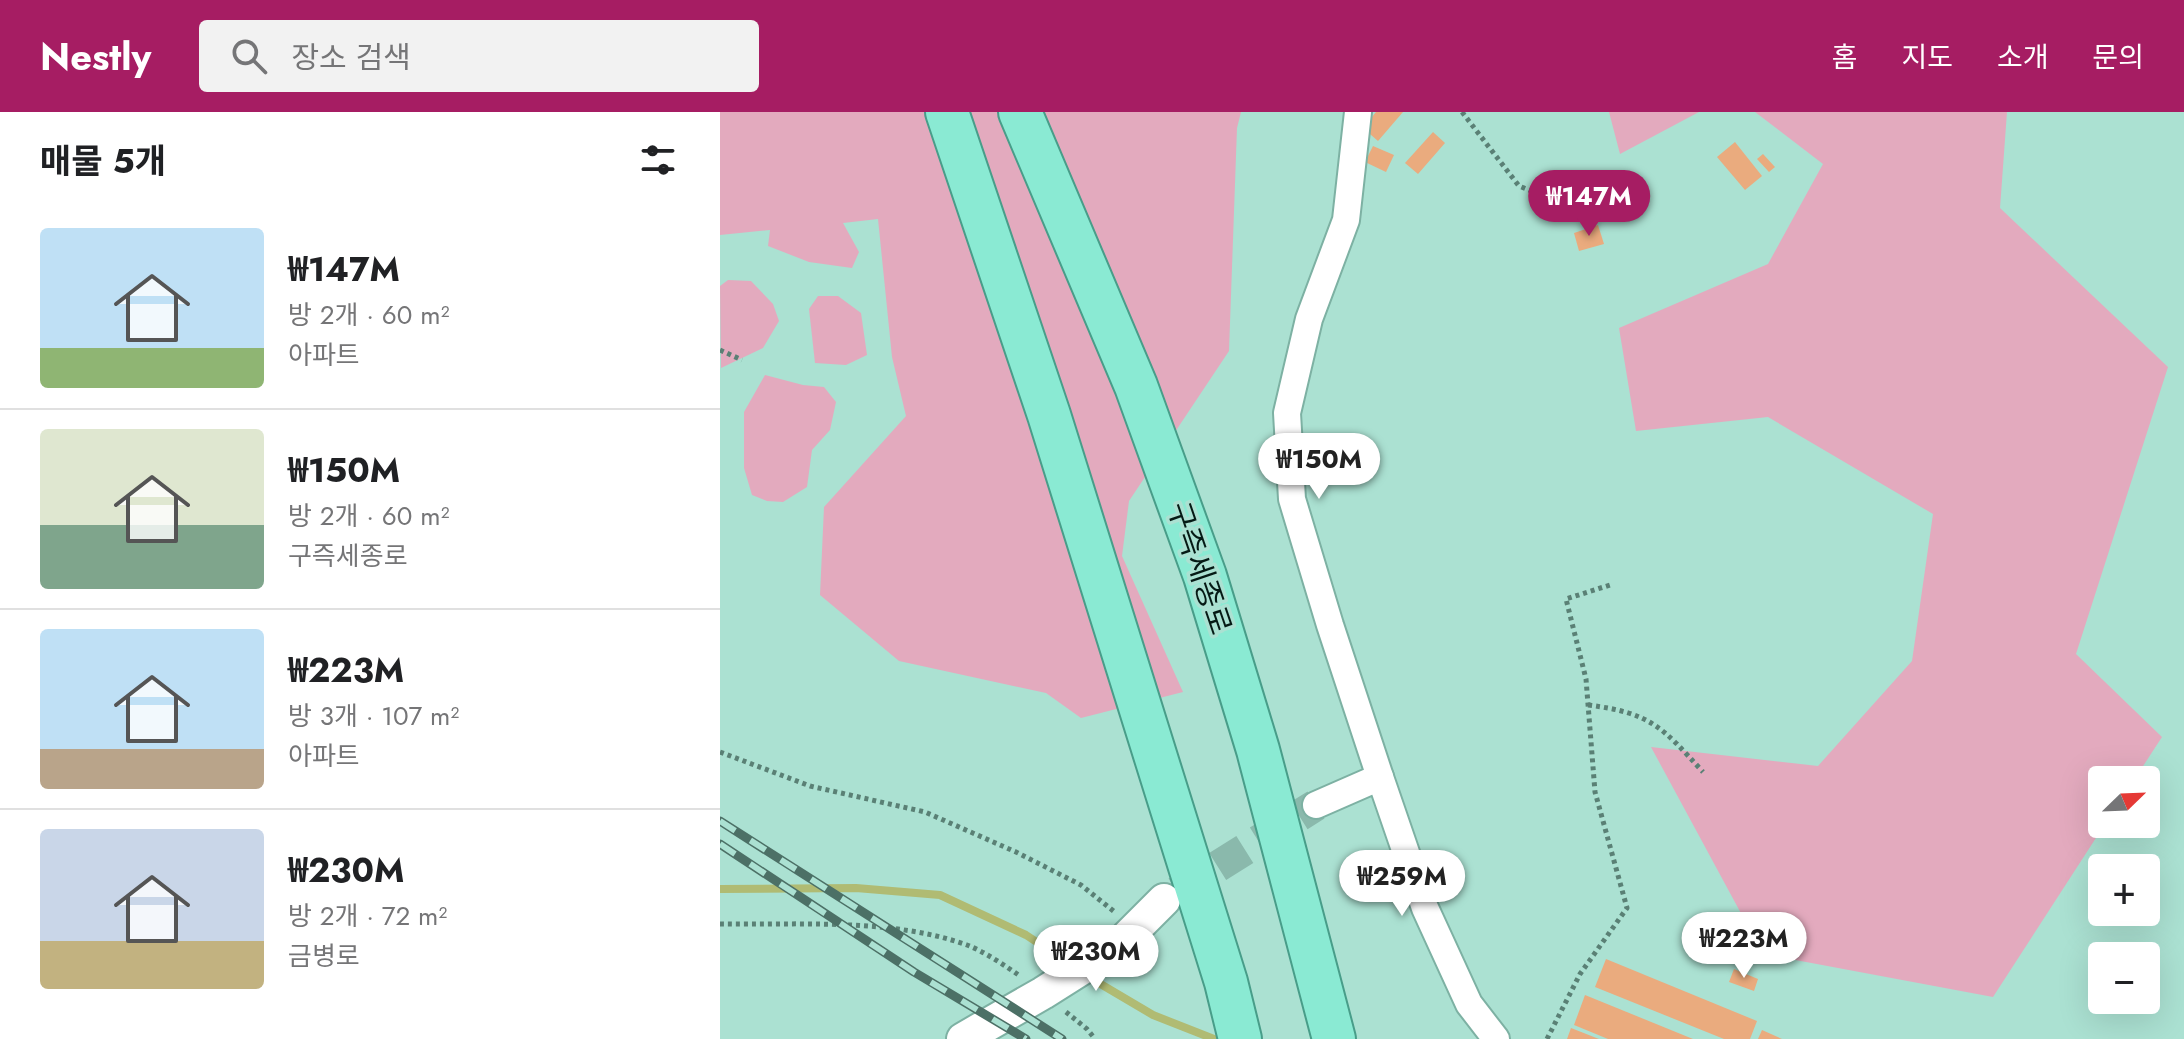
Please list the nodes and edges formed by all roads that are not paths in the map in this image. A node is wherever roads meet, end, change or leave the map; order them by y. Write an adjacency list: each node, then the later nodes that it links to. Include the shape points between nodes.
1 (947, 112): 9 (highway, via 1049,415)
2 (1020, 112): 7 (highway, 구즉세종로, via 1136,386 1205,576 1258,750)
3 (1358, 112): 4 (street, via 1346,220 1309,319 1287,413 1292,499)
4 (1380, 777): 5 (street); 10 (street, via 1425,908 1469,1004)
5 (1316, 805)
6 (1164, 900): 8 (street, via 1127,937)
7 (1330, 1026)
8 (963, 1039)
9 (1240, 1039)
10 (1496, 1039)

